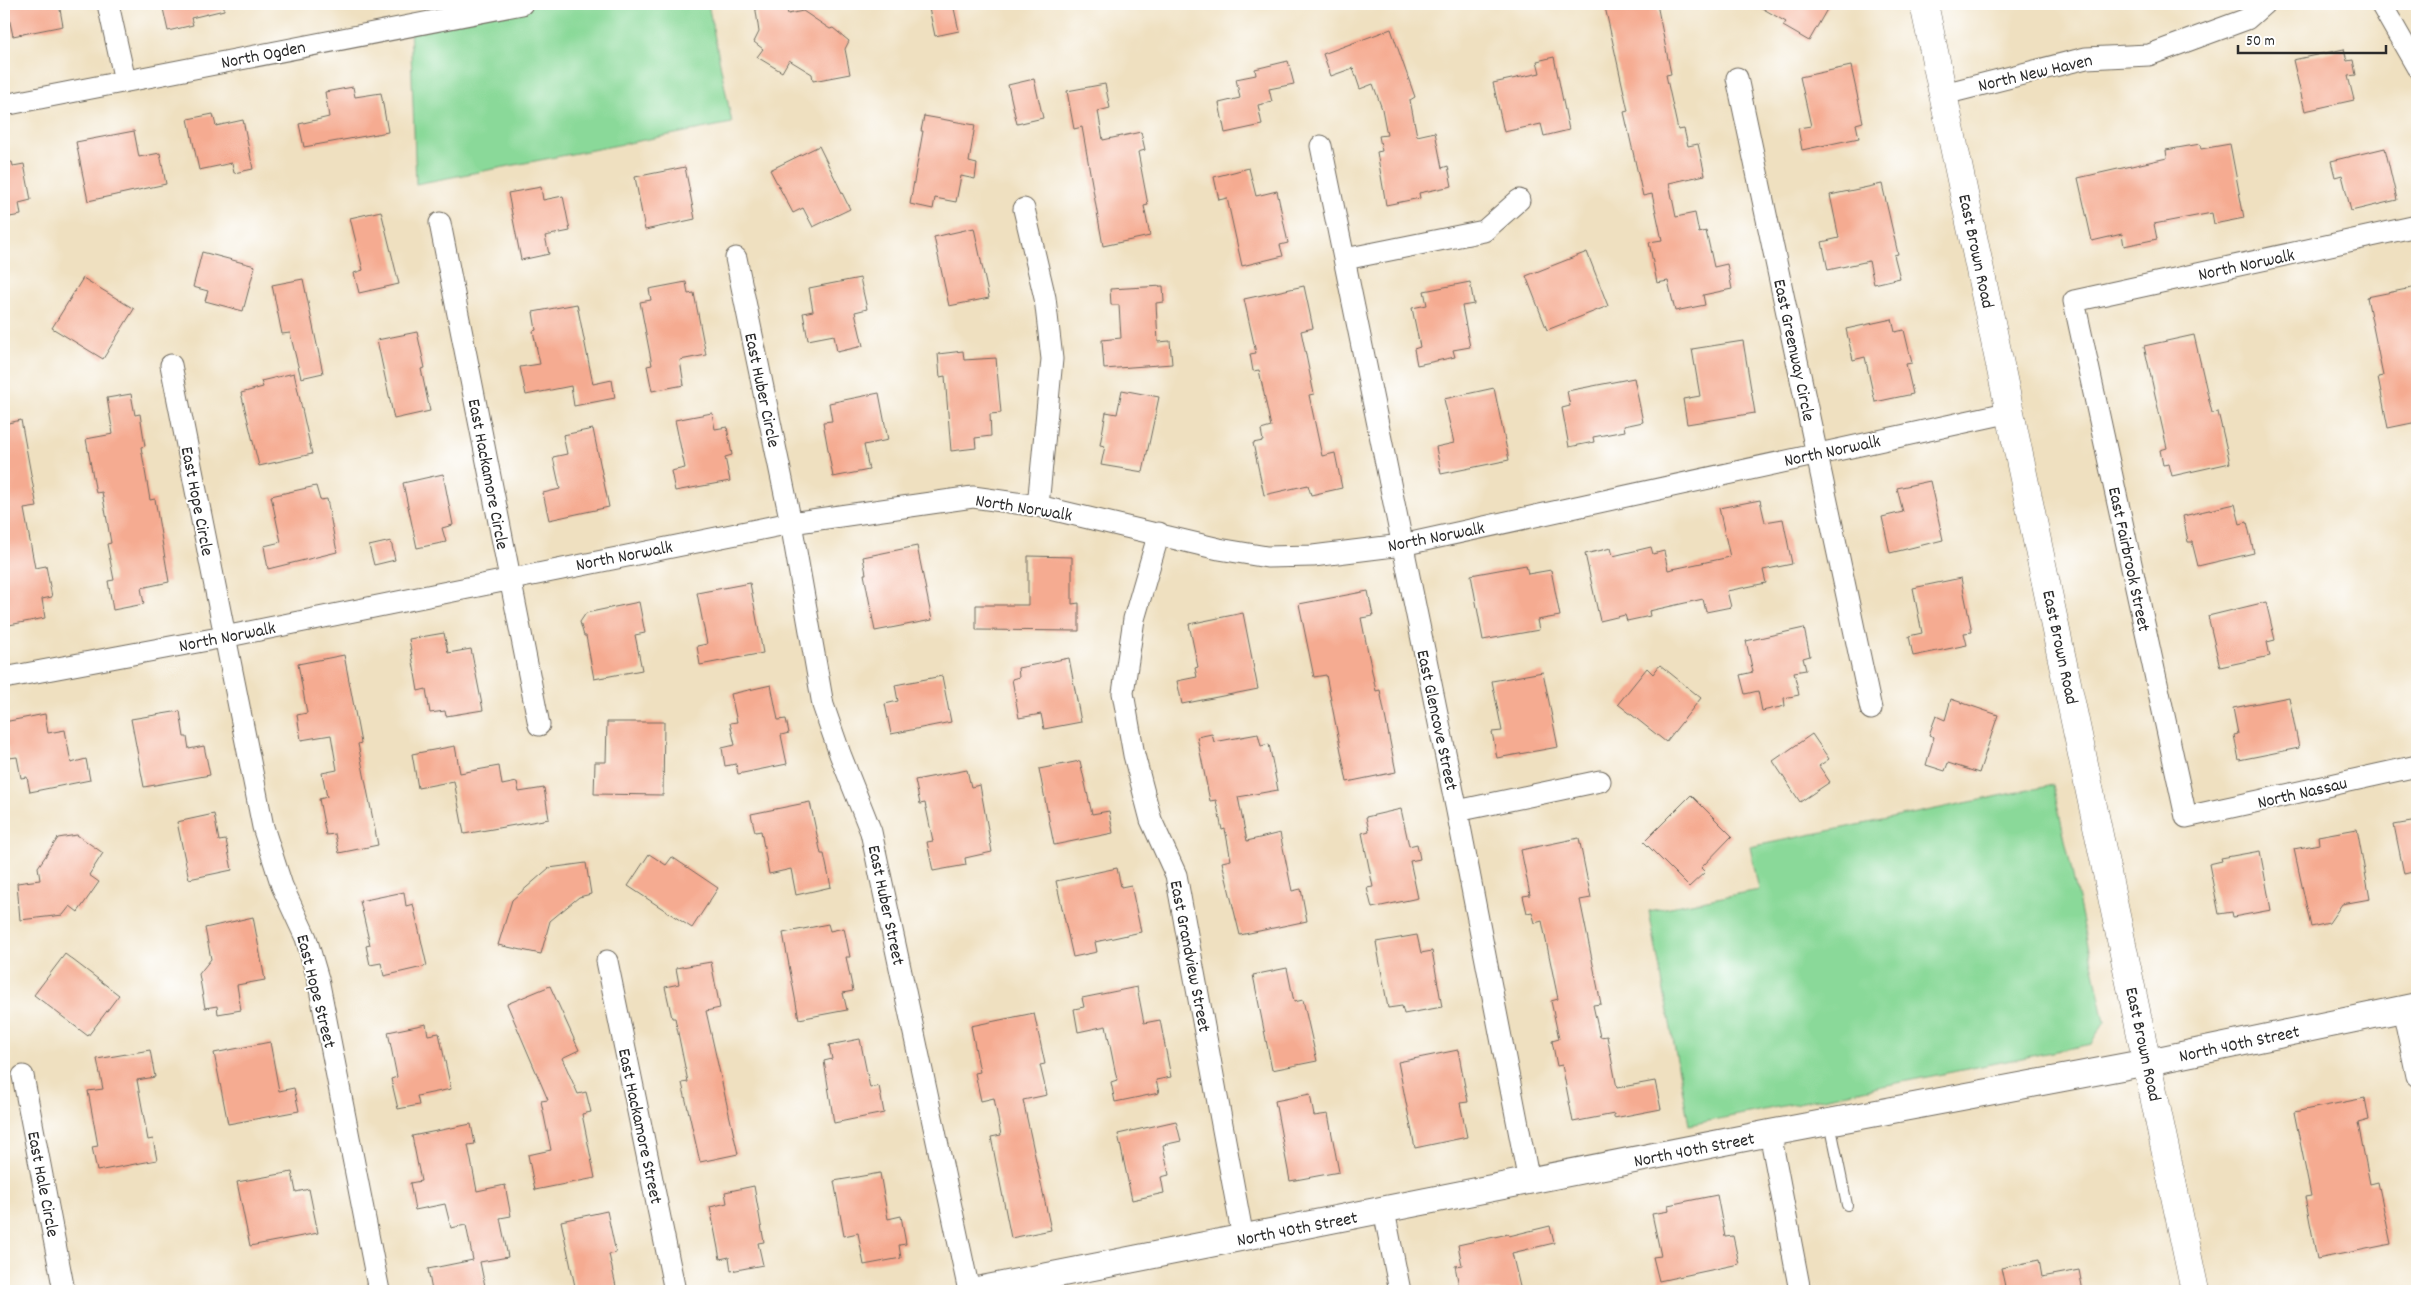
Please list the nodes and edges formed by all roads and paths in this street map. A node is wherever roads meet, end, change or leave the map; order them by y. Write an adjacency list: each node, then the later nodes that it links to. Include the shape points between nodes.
1 (108, 4): 8 (street)
2 (522, 4): 8 (street, North Ogden)
3 (1924, 4): 9 (main road, East Brown Road)
4 (2264, 4): 9 (street, North New Haven, via 2247,19 2149,54 2086,58)
5 (2381, 4): 6 (street)
6 (2417, 67)
7 (1737, 78): 21 (street, East Greenway Circle)
8 (125, 81): 10 (street, North Ogden)
9 (1944, 94): 20 (main road, East Brown Road)
10 (4, 105)
11 (1321, 146): 17 (street, East Glencove Street)
12 (1519, 200): 17 (street, via 1484,231)
13 (1024, 209): 22 (street, via 1044,298 1052,359)
14 (440, 223): 26 (street, East Hackamore Circle)
15 (2417, 226): 18 (street, North Norwalk)
16 (736, 258): 23 (street, East Huber Circle)
17 (1345, 259): 25 (street, East Glencove Street)
18 (2074, 302): 34 (street, East Fairbrook Street)
19 (171, 365): 27 (street, East Hope Circle)
20 (2011, 412): 21 (street, North Norwalk); 37 (main road, East Brown Road)
21 (1818, 453): 25 (street, North Norwalk); 29 (street, East Greenway Circle)
22 (1038, 506): 23 (street, North Norwalk, via 974,497); 24 (street, North Norwalk)
23 (790, 523): 26 (street, North Norwalk); 49 (street, East Huber Street, via 823,705 871,832)
24 (1159, 533): 25 (street, North Norwalk, via 1219,549 1267,557 1313,556); 45 (street, East Grandview Street, via 1134,620 1122,693 1151,820 1176,875)
25 (1402, 545): 33 (street, East Glencove Street)
26 (509, 578): 27 (street, North Norwalk); 30 (street, East Hackamore Circle)
27 (224, 637): 28 (street, North Norwalk); 47 (street, East Hope Street, via 263,827 282,886 306,938 318,979)
28 (4, 678)
29 (1871, 709)
30 (539, 725)
31 (2417, 766): 34 (street, North Nassau)
32 (1600, 781): 33 (street)
33 (1457, 810): 42 (street, East Glencove Street)
34 (2186, 817)
35 (607, 961): 48 (street, East Hackamore Street)
36 (2410, 1007): 37 (street, North 40th Street); 39 (street)
37 (2148, 1062): 40 (street, North 40th Street); 52 (main road, East Brown Road)
38 (23, 1076): 46 (street, East Hale Circle)
39 (2417, 1076)
40 (1830, 1122): 41 (street, North 40th Street); 43 (lane)
41 (1770, 1133): 42 (street, North 40th Street); 51 (street)
42 (1529, 1182): 44 (street, North 40th Street)
43 (1847, 1205)
44 (1384, 1211): 45 (street, North 40th Street); 50 (street)
45 (1243, 1238): 49 (street, North 40th Street)
46 (64, 1291)
47 (379, 1291)
48 (675, 1291)
49 (970, 1291)
50 (1400, 1291)
51 (1800, 1291)
52 (2195, 1291)

